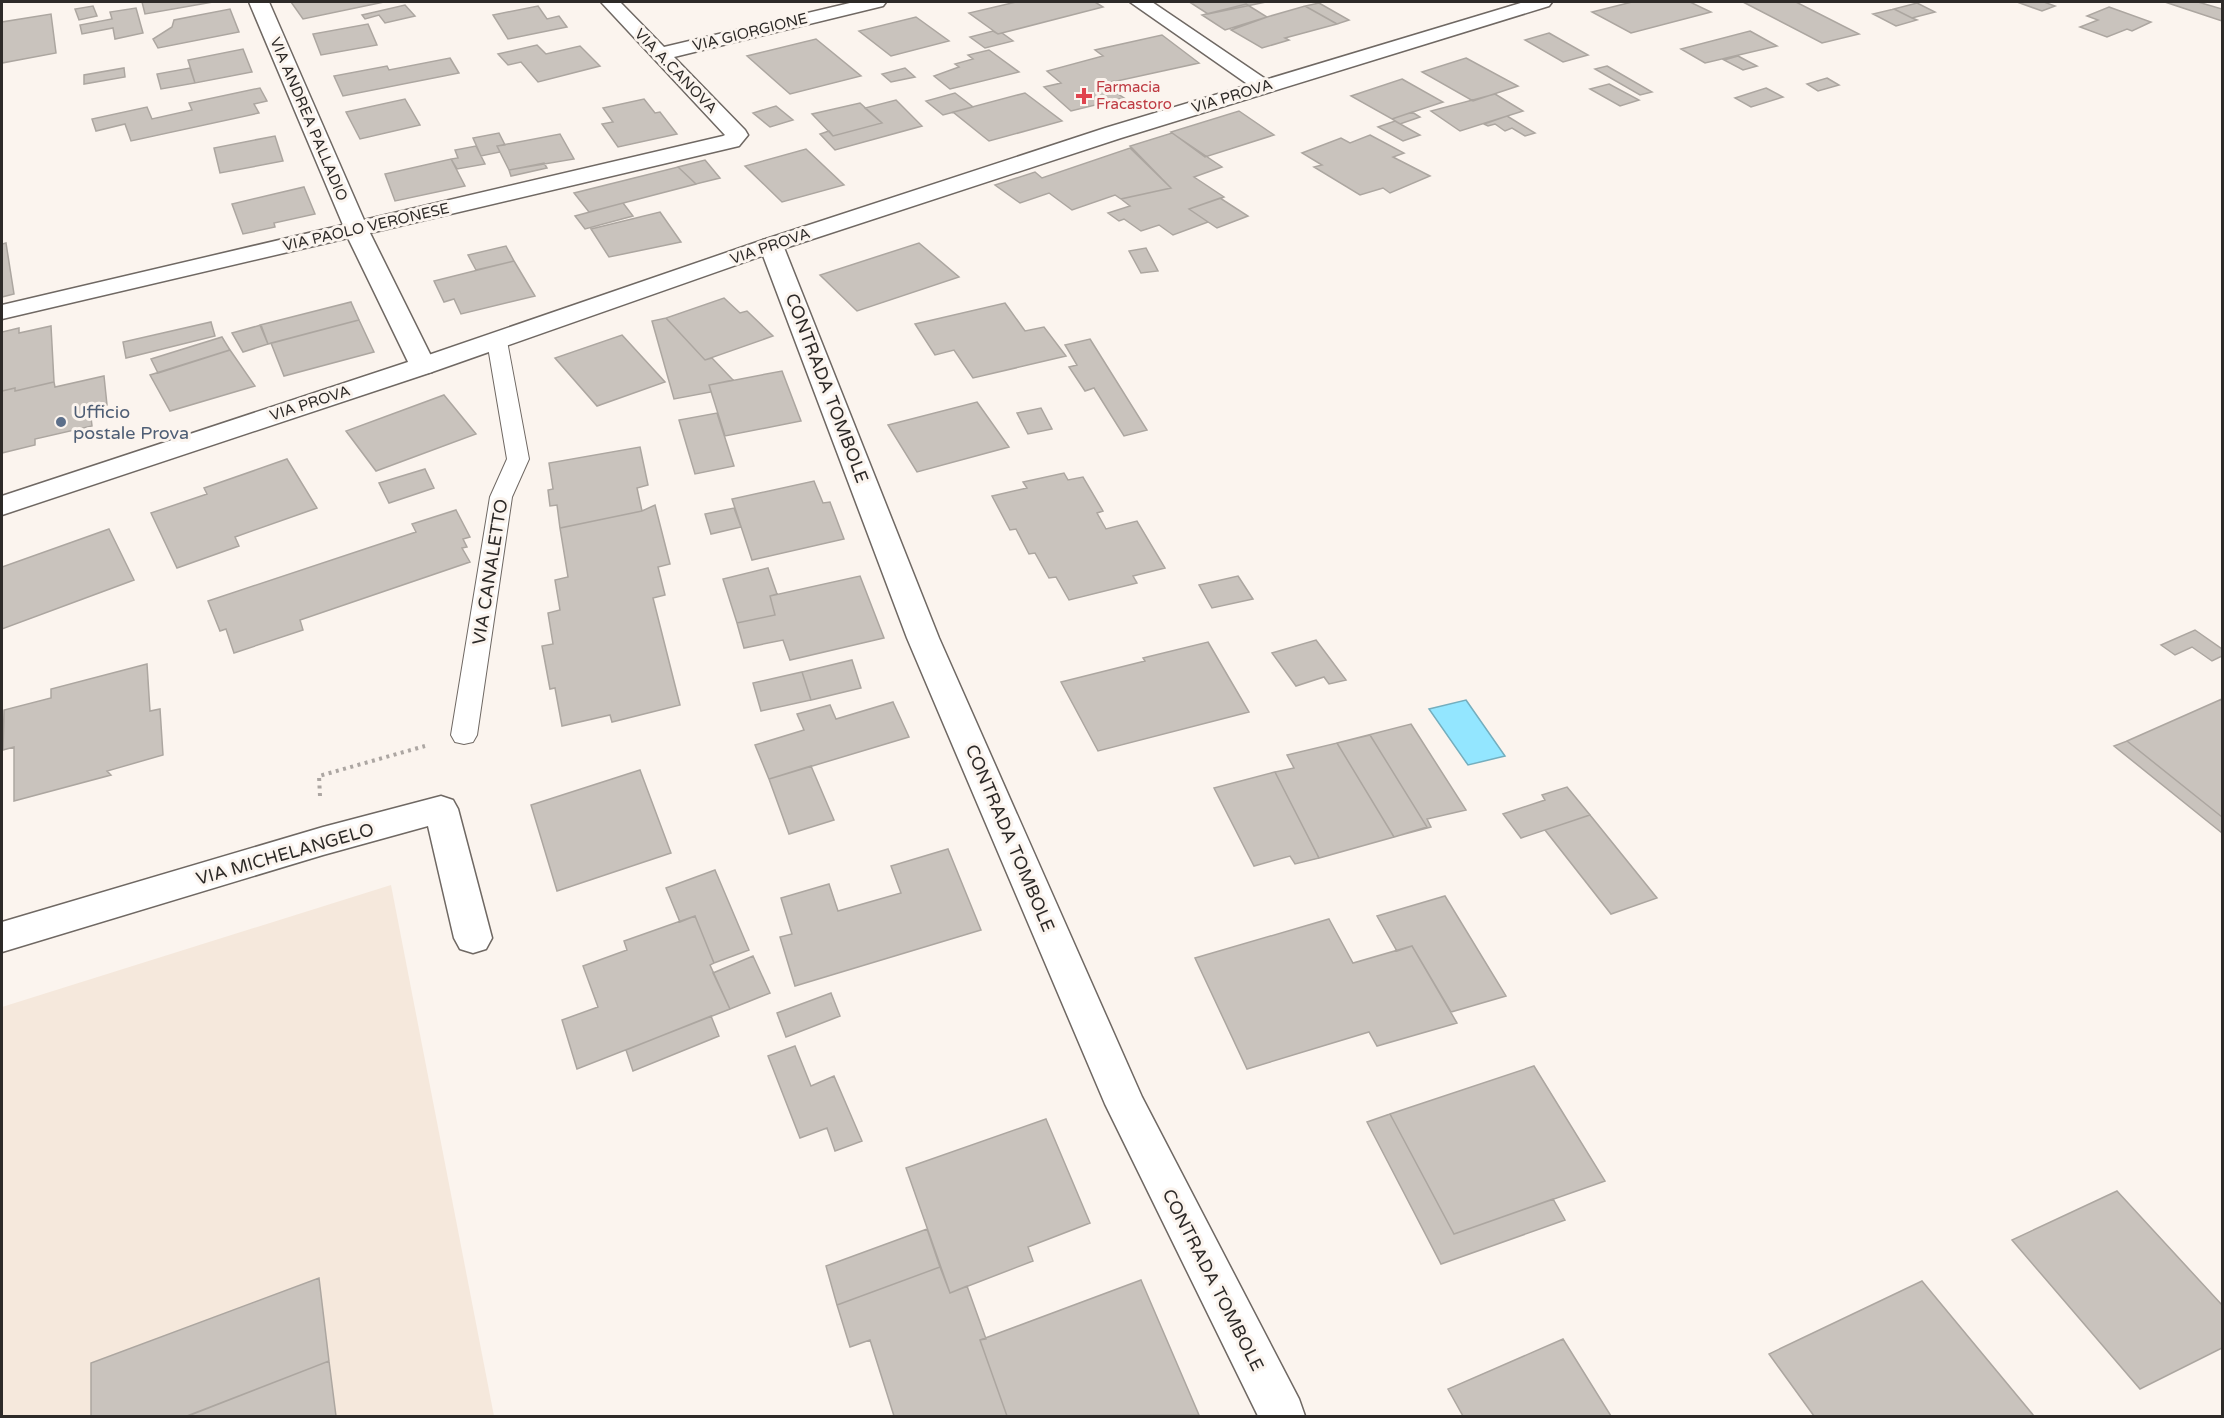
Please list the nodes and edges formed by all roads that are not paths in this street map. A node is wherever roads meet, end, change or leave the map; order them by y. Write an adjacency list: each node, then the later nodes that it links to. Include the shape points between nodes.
1 (260, 2): 10 (street, VIA ANDREA PALLADIO)
2 (610, 2): 7 (street, VIA A.CANOVA)
3 (876, 2): 6 (street, VIA GIORGIONE)
4 (1140, 2): 8 (street)
5 (1542, 2): 8 (street, VIA PROVA)
6 (832, 6): 7 (street, VIA GIORGIONE)
7 (660, 54): 9 (street, VIA A.CANOVA, via 737,135)
8 (1263, 86): 11 (street, VIA PROVA)
9 (731, 141): 10 (street, VIA PAOLO VERONESE)
10 (356, 229): 12 (street, VIA PAOLO VERONESE); 14 (street, VIA ANDREA PALLADIO)
11 (771, 245): 13 (street, VIA PROVA); 19 (street, CONTRADA TOMBOLE, via 923,638 1120,1093)
12 (2, 312)
13 (496, 341): 14 (street, VIA PROVA); 16 (lane, VIA CANALETTO, via 518,459 501,496)
14 (423, 366): 15 (street, VIA PROVA)
15 (2, 506)
16 (464, 735)
17 (2, 938): 18 (street, VIA MICHELANGELO, via 441,809)
18 (473, 938)
19 (1282, 1416)

